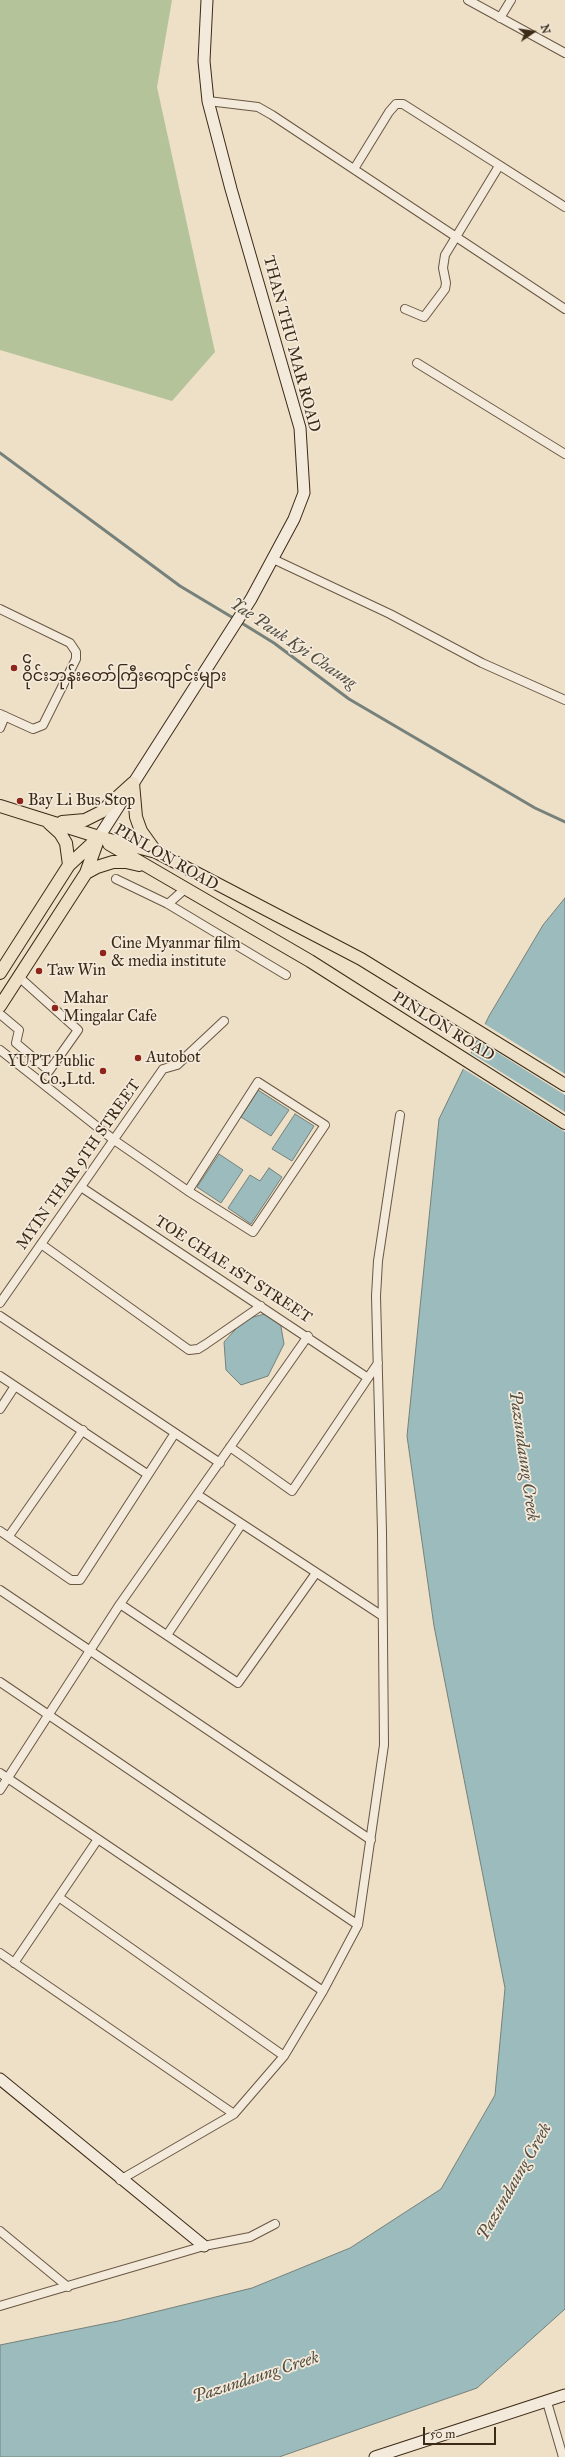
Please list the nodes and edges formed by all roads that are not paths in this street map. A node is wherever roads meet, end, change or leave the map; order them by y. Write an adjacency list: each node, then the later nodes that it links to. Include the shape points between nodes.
1 (207, 0): 6 (main road, THAN THU MAR ROAD, via 204,61)
2 (468, 0): 4 (street)
3 (511, 0): 4 (street)
4 (500, 18): 5 (street)
5 (565, 53)
6 (208, 101): 8 (street, via 258,107); 15 (main road, THAN THU MAR ROAD, via 300,428 304,493 294,519)
7 (499, 166): 8 (street, via 403,104 396,104); 9 (street); 10 (street)
8 (354, 169): 10 (street)
9 (565, 207)
10 (457, 237): 11 (street, via 443,260 445,289 427,315 416,316); 12 (street)
11 (405, 309)
12 (565, 309)
13 (417, 363): 14 (street)
14 (565, 454)
15 (273, 559): 17 (street, via 390,614 489,666); 20 (main road, THAN THU MAR ROAD, via 225,642)
16 (0, 609): 18 (street, via 70,643 76,652 76,659 43,725 33,729)
17 (565, 700)
18 (3, 715): 19 (street)
19 (0, 728)
20 (133, 783): 22 (main road, via 115,802 85,820 73,823); 23 (main road, THAN THU MAR ROAD); 24 (main road, via 136,817 141,831)
21 (0, 806): 22 (main road)
22 (46, 821): 23 (main road); 25 (main road, via 60,833 69,854)
23 (99, 837): 24 (main road, PINLON ROAD); 25 (main road, THAN THU MAR ROAD); 26 (main road, PINLON ROAD); 27 (main road, THAN THU MAR ROAD)
24 (156, 852): 38 (main road, PINLON ROAD, via 361,959)
25 (69, 865): 31 (main road, THAN THU MAR ROAD)
26 (150, 868): 27 (main road, via 126,862 113,862); 29 (main road, PINLON ROAD)
27 (86, 873): 33 (main road, THAN THU MAR ROAD)
28 (116, 880): 30 (street)
29 (186, 888): 30 (street); 40 (main road, PINLON ROAD, via 310,961 418,1032)
30 (168, 904): 32 (street)
31 (0, 973)
32 (286, 975)
33 (19, 977): 34 (main road, THAN THU MAR ROAD); 35 (street, via 78,1030 49,1071 16,1043 19,1030)
34 (0, 1006)
35 (0, 1014)
36 (224, 1021): 41 (street, MYIN THAR 9TH STREET, via 177,1065 163,1069)
37 (0, 1050): 41 (street)
38 (565, 1085)
39 (400, 1115): 49 (street, via 378,1260)
40 (565, 1123)
41 (114, 1140): 42 (street, MYIN THAR 9TH STREET); 43 (street)
42 (81, 1187): 44 (street, MYIN THAR 9TH STREET); 46 (street, TOE CHAE 1ST STREET)
43 (188, 1191): 43 (street, via 258,1082 325,1124 253,1232)
44 (41, 1244): 45 (street, MYIN THAR 9TH STREET); 46 (street, via 189,1350 198,1349)
45 (0, 1303)
46 (261, 1306): 48 (street, TOE CHAE 1ST STREET)
47 (0, 1316): 55 (street)
48 (308, 1336): 51 (street, TOE CHAE 1ST STREET); 56 (street)
49 (378, 1362): 51 (street); 66 (street)
50 (0, 1376): 52 (street)
51 (368, 1378): 56 (street, via 292,1491)
52 (15, 1386): 53 (street); 54 (street)
53 (0, 1409)
54 (84, 1430): 58 (street); 62 (street)
55 (175, 1432): 57 (street); 58 (street)
56 (230, 1447): 57 (street)
57 (220, 1463): 59 (street)
58 (147, 1474): 62 (street, via 80,1580 71,1580)
59 (198, 1495): 60 (street); 65 (street)
60 (242, 1525): 63 (street); 67 (street)
61 (0, 1531): 62 (street)
62 (9, 1536)
63 (316, 1573): 66 (street); 67 (street, via 238,1683)
64 (0, 1590): 68 (street)
65 (120, 1604): 67 (street); 68 (street)
66 (381, 1615): 75 (street, via 384,1745)
67 (167, 1635)
68 (91, 1652): 70 (street); 75 (street)
69 (0, 1682): 70 (street)
70 (49, 1715): 72 (street); 77 (street)
71 (0, 1772): 72 (street)
72 (8, 1778): 73 (street); 74 (street)
73 (0, 1790)
74 (98, 1838): 76 (street); 80 (street)
75 (371, 1840): 77 (street)
76 (60, 1898): 79 (street); 81 (street)
77 (358, 1925): 80 (street)
78 (0, 1953): 79 (street)
79 (14, 1963): 83 (street)
80 (323, 1991): 81 (street)
81 (284, 2056): 83 (street)
82 (0, 2080): 84 (main road)
83 (234, 2114): 84 (street)
84 (120, 2180): 87 (main road)
85 (275, 2224): 87 (street, via 250,2237)
86 (0, 2231): 88 (street)
87 (204, 2246): 88 (street)
88 (68, 2287): 89 (street)
89 (0, 2306)
90 (565, 2394): 91 (main road)
91 (547, 2402): 92 (main road); 93 (street)
92 (375, 2457)
93 (563, 2457)

